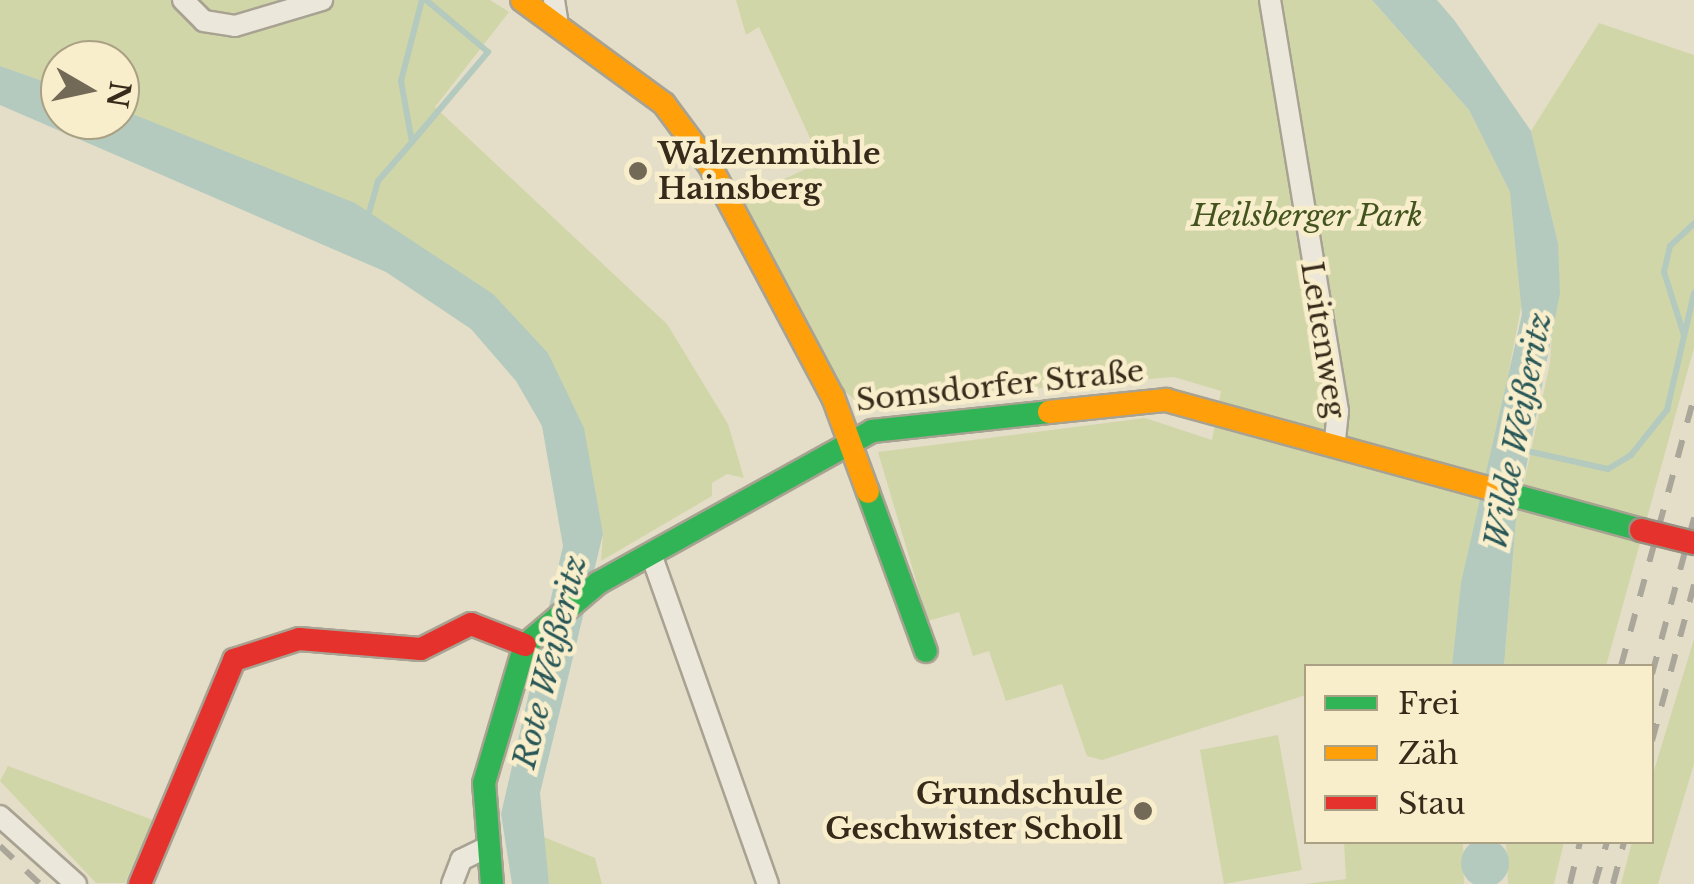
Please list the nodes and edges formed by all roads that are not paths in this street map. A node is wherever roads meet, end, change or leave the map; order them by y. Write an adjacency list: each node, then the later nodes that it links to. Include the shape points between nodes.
1 (183, 0): 2 (street, via 204,21 235,26)
2 (322, 0)
3 (522, 0): 5 (street, Somsdorfer Straße)
4 (1270, 0): 7 (street, Leitenweg, via 1340,422)
5 (555, 10): 6 (street, Somsdorfer Straße, via 664,104 695,143)
6 (850, 438): 7 (street, Somsdorfer Straße, via 1136,397); 9 (street); 11 (street)
7 (1335, 442): 8 (street, Somsdorfer Straße, bridge)
8 (1694, 544)
9 (651, 554): 10 (street, via 598,583); 18 (street)
10 (525, 644): 13 (street, via 492,737); 15 (street, via 471,624 421,649 299,639 268,642 234,660)
11 (926, 651)
12 (0, 816): 14 (street)
13 (484, 849): 16 (street, via 461,860); 17 (street)
14 (76, 884)
15 (140, 884)
16 (452, 884)
17 (492, 884)
18 (768, 884)

